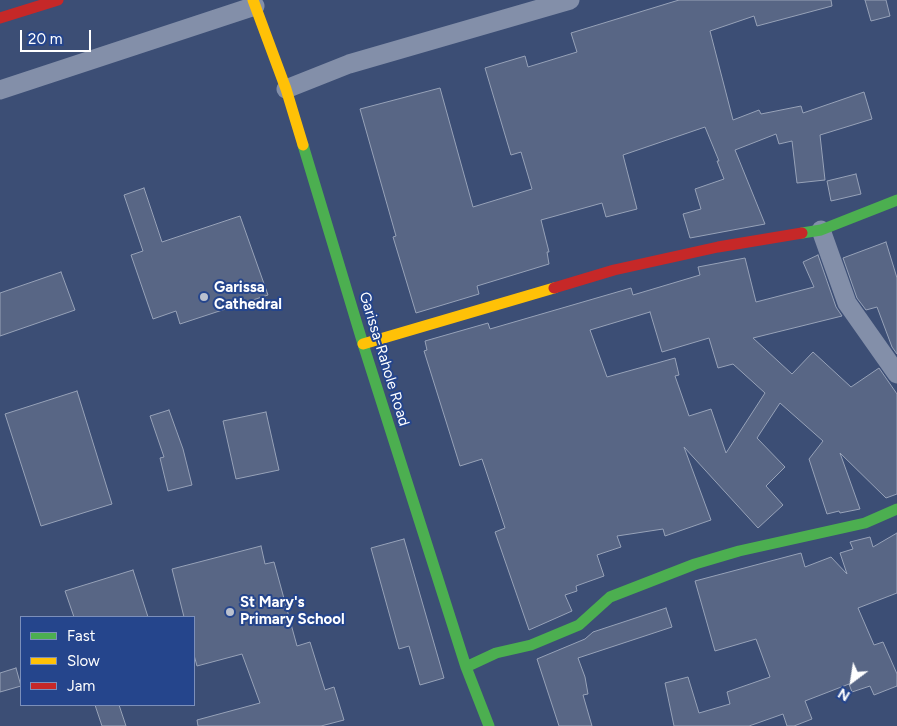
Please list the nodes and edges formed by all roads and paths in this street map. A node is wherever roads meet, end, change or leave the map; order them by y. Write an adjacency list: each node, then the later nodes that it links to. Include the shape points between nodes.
1 (58, 0): 4 (main road)
2 (570, 0): 5 (street, via 349,64)
3 (254, 3): 5 (main road, Garissa-Rahole Road); 6 (street)
4 (0, 18)
5 (286, 89): 9 (main road, Garissa-Rahole Road)
6 (0, 90)
7 (897, 200): 8 (main road)
8 (821, 230): 9 (main road, via 718,247 614,270); 10 (street, via 847,303)
9 (363, 344): 12 (main road, Garissa-Rahole Road)
10 (897, 374)
11 (897, 509): 12 (main road, via 865,523 695,564 610,597 578,625 531,645 496,653)
12 (466, 667): 13 (main road, Garissa-Rahole Road)
13 (489, 726)

